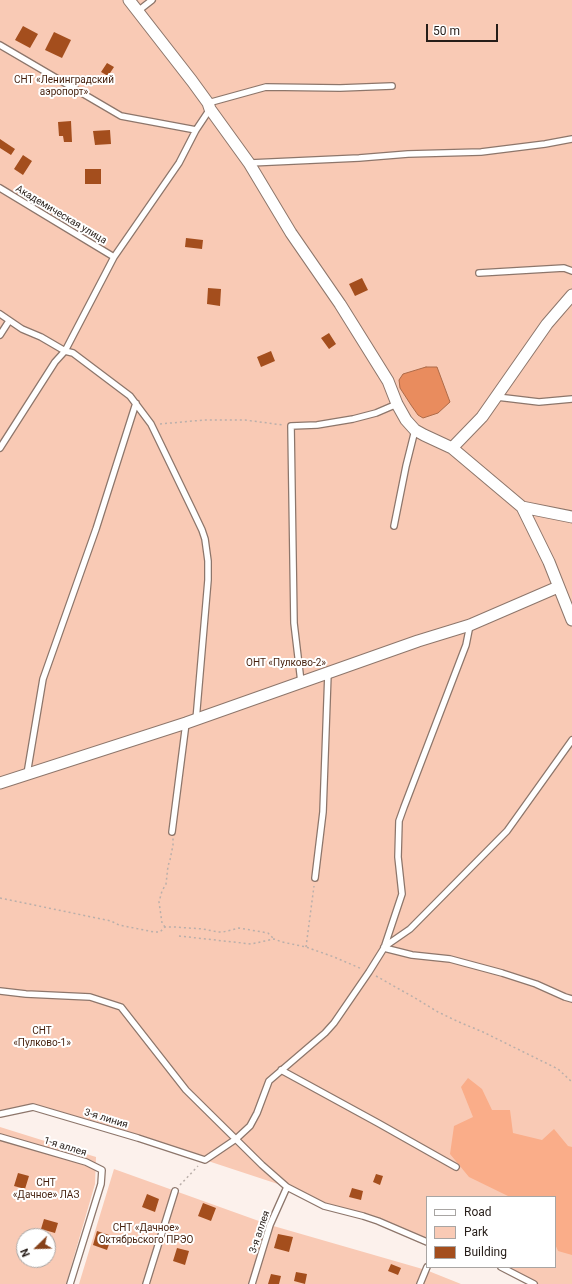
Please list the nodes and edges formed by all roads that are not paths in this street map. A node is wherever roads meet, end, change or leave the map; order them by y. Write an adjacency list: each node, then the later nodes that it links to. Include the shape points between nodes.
1 (129, 0): 3 (street)
2 (152, 0): 3 (lane)
3 (138, 11): 6 (street)
4 (0, 45): 7 (lane, via 121,116)
5 (392, 86): 6 (lane, via 266,87)
6 (209, 106): 7 (lane); 9 (street)
7 (196, 130): 11 (lane, via 179,163)
8 (572, 138): 9 (lane, via 481,152)
9 (249, 163): 22 (street, via 388,381)
10 (0, 188): 11 (lane, Академическая улица)
11 (114, 257): 18 (lane)
12 (572, 271): 13 (lane, via 564,268)
13 (479, 273)
14 (572, 294): 19 (street, via 547,324)
15 (0, 314): 16 (lane)
16 (9, 321): 17 (lane); 18 (lane)
17 (0, 335)
18 (65, 351): 21 (lane, via 73,353); 24 (lane, via 55,362)
19 (497, 397): 20 (lane, via 539,402); 25 (street)
20 (572, 399)
21 (136, 403): 34 (lane, via 151,424 202,530 207,550 208,580); 36 (lane, via 96,529 43,679)
22 (397, 404): 23 (street); 33 (lane, via 354,420 291,426 294,623)
23 (415, 430): 25 (street); 28 (lane)
24 (0, 448)
25 (452, 448): 26 (street)
26 (522, 507): 27 (street); 29 (street, via 549,562)
27 (572, 517)
28 (394, 526)
29 (558, 587): 30 (street); 31 (street)
30 (572, 620)
31 (470, 625): 32 (street); 40 (lane, via 466,645 399,821 398,857 402,894)
32 (328, 673): 33 (street); 39 (lane, via 323,812)
33 (301, 682): 34 (street)
34 (191, 722): 36 (street); 38 (lane)
35 (572, 740): 40 (lane, via 507,831 410,929)
36 (26, 775): 37 (street)
37 (0, 783)
38 (172, 832)
39 (315, 878)
40 (384, 948): 42 (lane, via 412,956 450,959 502,972); 43 (lane, via 334,1023)
41 (0, 991): 46 (lane, via 90,997 121,1007 186,1090)
42 (572, 999)
43 (281, 1070): 46 (lane, via 269,1081 250,1126); 47 (lane)
44 (0, 1114): 46 (lane, 3-я линия, via 33,1107 205,1160)
45 (0, 1137): 54 (lane, 1-я аллея, via 86,1162 102,1170 102,1184)
46 (236, 1138): 48 (lane)
47 (456, 1167)
48 (287, 1187): 50 (lane, via 324,1206 373,1220); 56 (lane, 3-я аллея, via 270,1225)
49 (175, 1191): 55 (lane)
50 (426, 1242)
51 (427, 1268): 57 (lane)
52 (503, 1268): 53 (lane)
53 (531, 1283)
54 (70, 1284)
55 (146, 1284)
56 (252, 1284)
57 (420, 1284)

